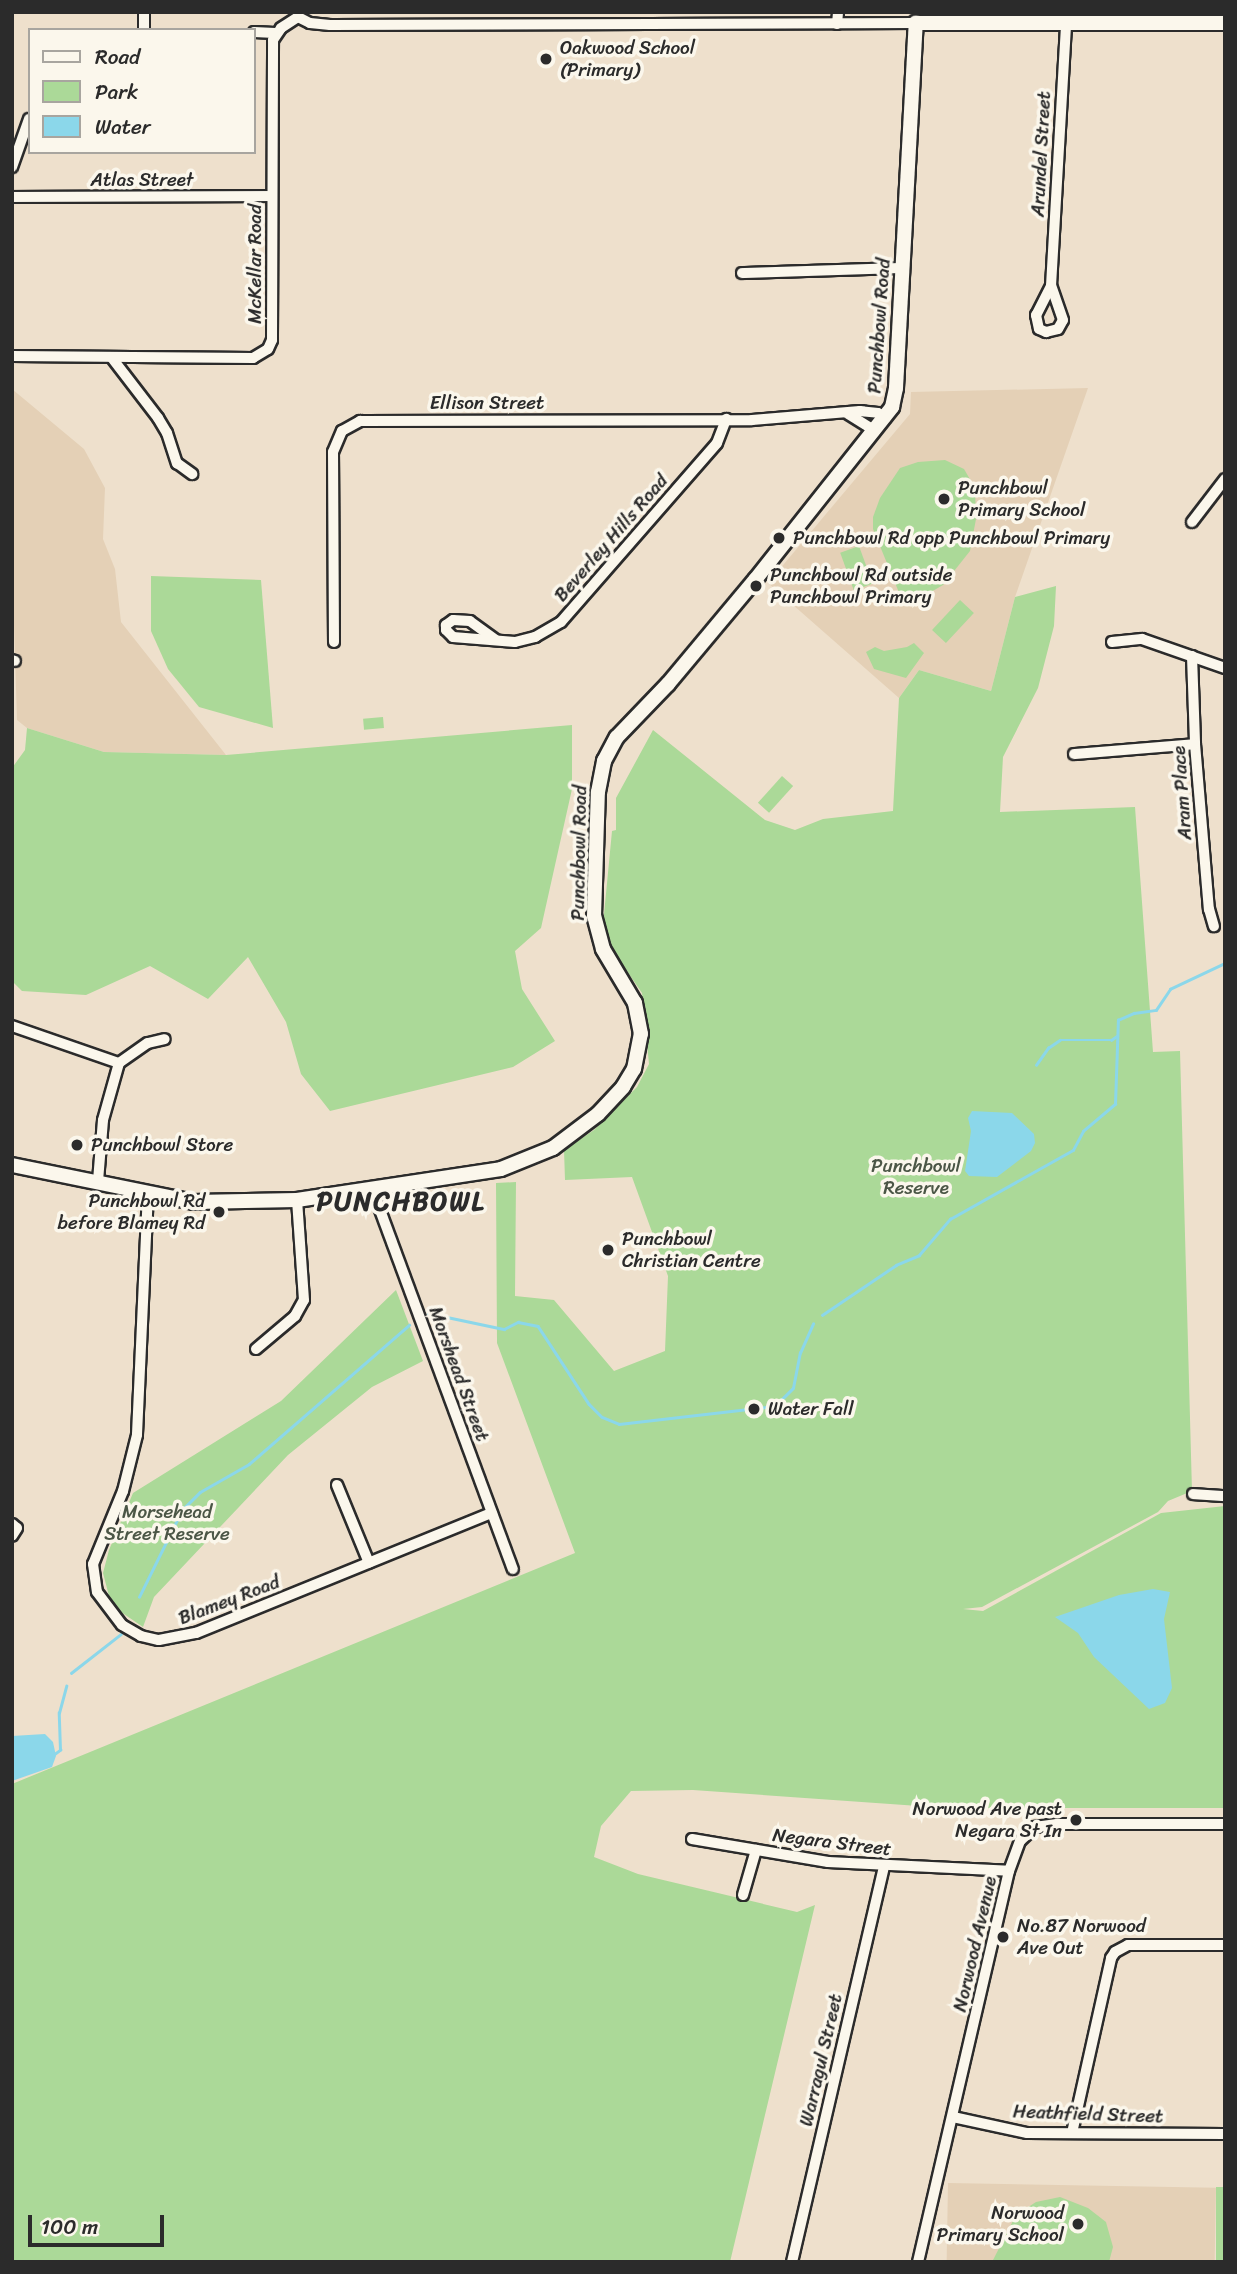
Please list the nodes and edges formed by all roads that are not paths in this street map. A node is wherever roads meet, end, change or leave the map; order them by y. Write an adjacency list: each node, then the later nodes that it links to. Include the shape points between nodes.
1 (567, 12): 9 (street)
2 (838, 12): 7 (street)
3 (297, 14): 9 (street, via 317,24); 11 (street)
4 (1119, 18): 6 (street); 8 (street)
5 (916, 23): 7 (street); 8 (street); 16 (street, Punchbowl Road)
6 (1225, 23)
7 (837, 24): 9 (street)
8 (1066, 24): 18 (street, Arundel Street)
9 (567, 25)
10 (256, 32): 11 (street)
11 (275, 33): 14 (street, McKellar Road)
12 (28, 121): 13 (street)
13 (12, 167)
14 (272, 196): 15 (street, Atlas Street); 20 (street, McKellar Road, via 272,340 268,349 253,358)
15 (12, 197)
16 (903, 268): 17 (street); 22 (street, Punchbowl Road, via 896,388)
17 (742, 273)
18 (1051, 286)
19 (12, 356): 20 (street, McKellar Road)
20 (112, 358): 25 (street, via 167,433 174,467)
21 (847, 414): 22 (street, Ellison Street, via 872,412); 23 (street, Ellison Street); 24 (street)
22 (885, 418): 24 (street, Punchbowl Road)
23 (726, 419): 28 (street, Beverley Hills Road, via 717,443 561,622 525,641); 29 (street, Ellison Street, via 360,421 349,425 336,440 333,452)
24 (875, 431): 41 (street, Punchbowl Road, via 671,680 617,737 604,761 598,792 594,916 603,949 635,1003 641,1034 637,1061 623,1087 574,1134 534,1157 483,1172)
25 (192, 474)
26 (1225, 479): 27 (street)
27 (1192, 522)
28 (496, 640)
29 (334, 642)
30 (1112, 642): 31 (street, via 1142,639)
31 (1192, 656): 32 (street); 33 (street, Aram Place)
32 (1225, 668)
33 (1195, 744): 34 (street); 35 (street, Aram Place)
34 (1074, 754)
35 (1214, 926)
36 (12, 1026): 38 (street)
37 (165, 1039): 38 (street, via 148,1043)
38 (120, 1063): 40 (street, via 103,1120)
39 (12, 1166): 40 (street, Punchbowl Road)
40 (99, 1181): 42 (street, Punchbowl Road)
41 (373, 1191): 43 (street, Punchbowl Road); 48 (street, Morshead Street)
42 (148, 1192): 43 (street, Punchbowl Road, via 216,1204); 51 (street, Blamey Road, via 137,1435 123,1491 96,1549 97,1592 121,1625 141,1636 177,1639)
43 (297, 1200): 44 (street, via 304,1300 295,1317)
44 (256, 1349)
45 (337, 1485): 51 (street)
46 (1193, 1494): 47 (street)
47 (1225, 1496)
48 (492, 1514): 51 (street, Blamey Road); 52 (street, Morshead Street)
49 (12, 1524): 50 (street, via 17,1528)
50 (12, 1536)
51 (369, 1563)
52 (513, 1569)
53 (1225, 1824): 57 (street, Norwood Avenue, via 1035,1827 1020,1841)
54 (692, 1839): 55 (street, Negara Street)
55 (756, 1850): 56 (street, Negara Street); 58 (street)
56 (884, 1866): 57 (street, Negara Street); 63 (street, Warragul Street)
57 (1009, 1871): 60 (street, Norwood Avenue)
58 (743, 1895)
59 (1225, 1945): 61 (street, via 1128,1945 1115,1952)
60 (953, 2117): 61 (street, Heathfield Street, via 1018,2132); 64 (street, Norwood Avenue)
61 (1072, 2133): 62 (street, Heathfield Street)
62 (1225, 2134)
63 (792, 2262)
64 (918, 2262)

